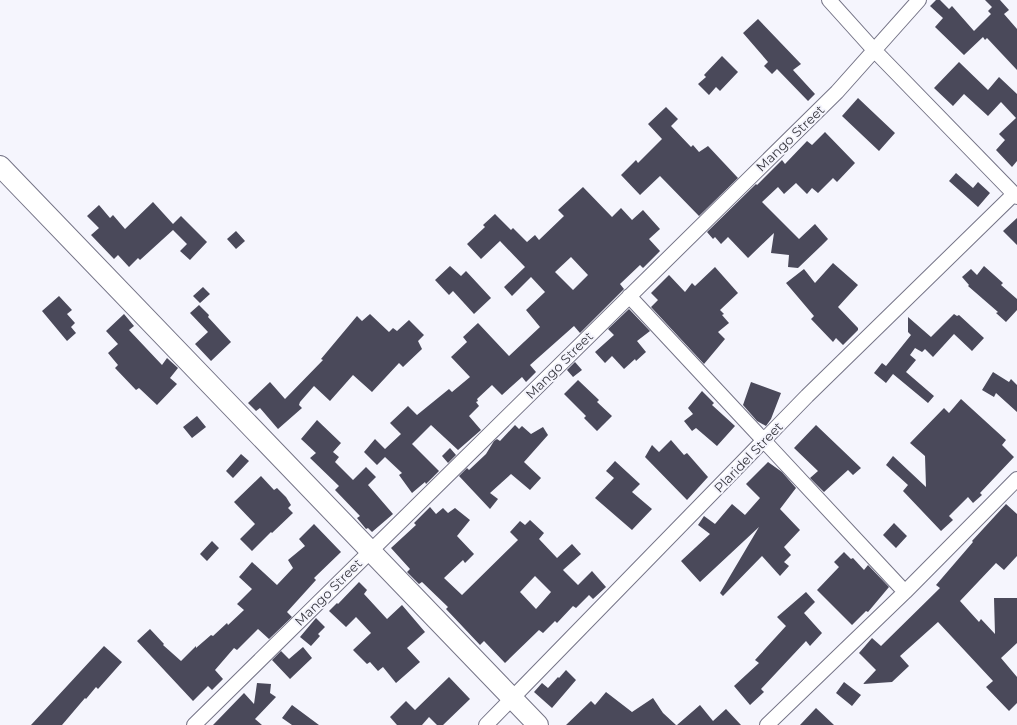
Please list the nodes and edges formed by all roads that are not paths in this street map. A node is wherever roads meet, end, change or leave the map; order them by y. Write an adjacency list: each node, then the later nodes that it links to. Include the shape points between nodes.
1 (829, 0): 3 (street)
2 (919, 0): 3 (street, Mango Street)
3 (874, 50): 5 (street); 6 (street, Mango Street, via 838,92)
4 (0, 166): 9 (main road)
5 (1016, 196): 7 (street, Plaridel Street, via 807,396)
6 (628, 296): 7 (street); 9 (street, Mango Street)
7 (764, 441): 10 (street); 11 (street, Plaridel Street)
8 (1017, 479): 10 (street)
9 (370, 551): 11 (main road); 13 (street, Mango Street)
10 (906, 592): 12 (street)
11 (512, 700): 14 (street, Plaridel Street); 15 (main road)
12 (770, 724)
13 (194, 725)
14 (486, 725)
15 (538, 725)

